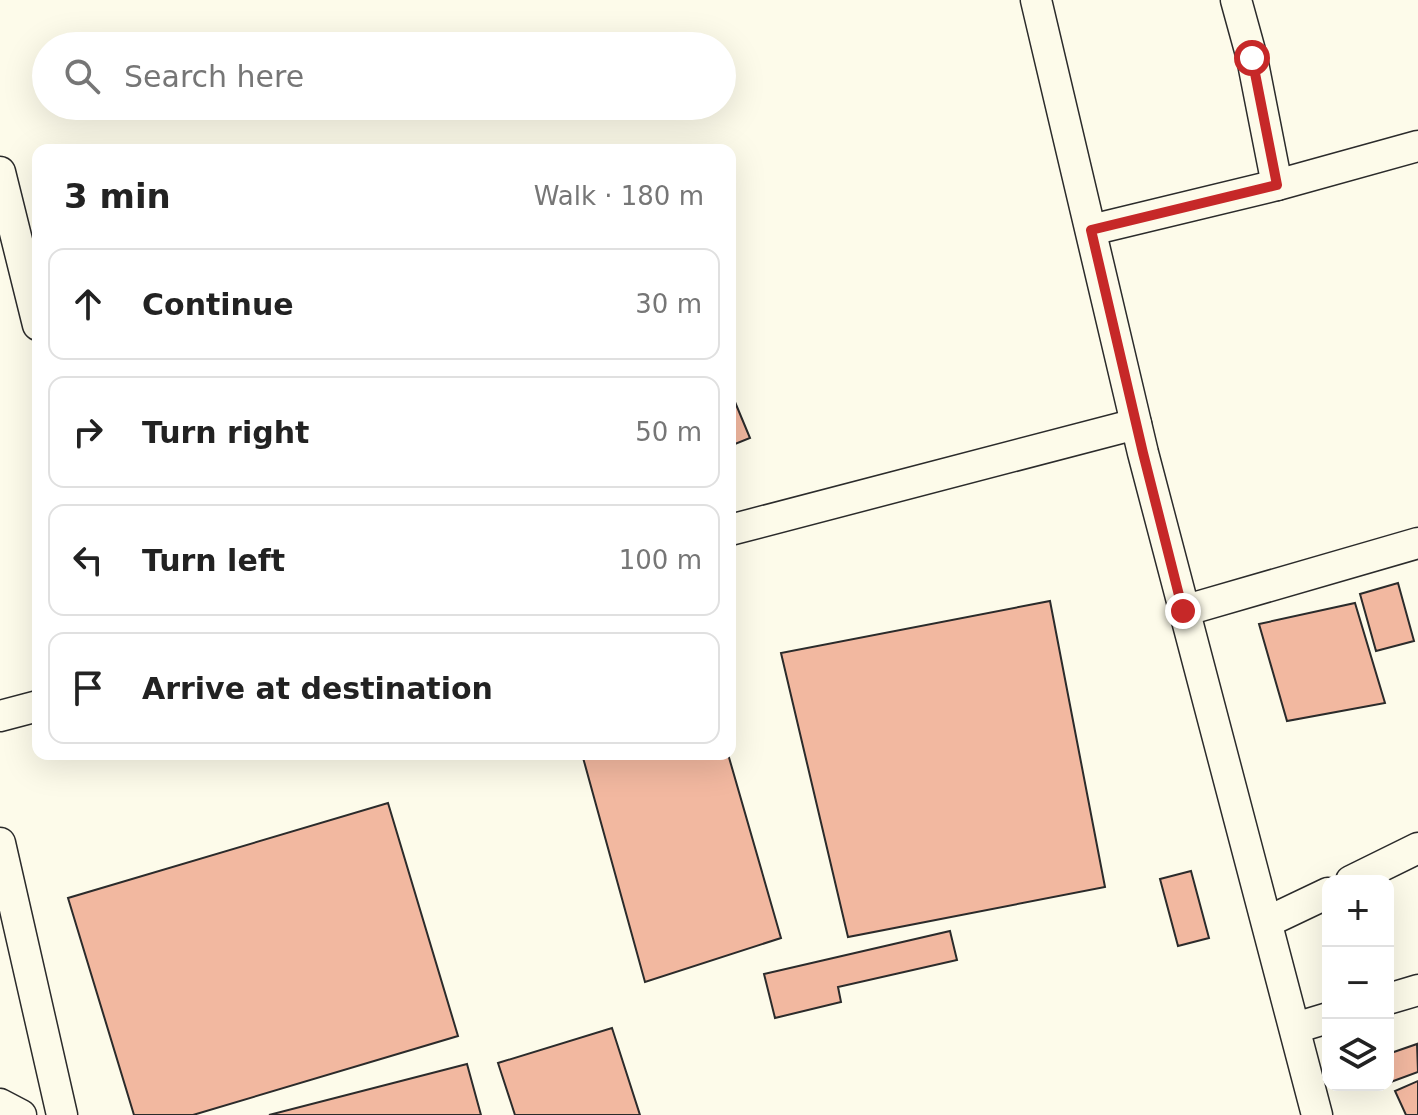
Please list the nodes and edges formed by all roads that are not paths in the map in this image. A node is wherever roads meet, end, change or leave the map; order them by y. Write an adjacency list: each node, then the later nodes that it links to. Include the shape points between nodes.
1 (1036, 0): 6 (street)
2 (1236, 0): 5 (street)
3 (1418, 146): 5 (street)
4 (0, 172): 7 (street)
5 (1277, 185): 6 (street)
6 (1091, 230): 8 (street)
7 (32, 301)
8 (1136, 424): 9 (street); 11 (street)
9 (736, 528)
10 (1418, 543): 11 (street)
11 (1183, 611): 18 (street)
12 (32, 708): 13 (street)
13 (0, 716)
14 (0, 843): 25 (street)
15 (1418, 848): 16 (street)
16 (1363, 875)
17 (1322, 896): 18 (street)
18 (1267, 922): 22 (street)
19 (1418, 990): 20 (street)
20 (1394, 997)
21 (1325, 1019): 22 (street)
22 (1295, 1028): 26 (street)
23 (0, 1104): 24 (street)
24 (21, 1115)
25 (62, 1115)
26 (1317, 1115)

